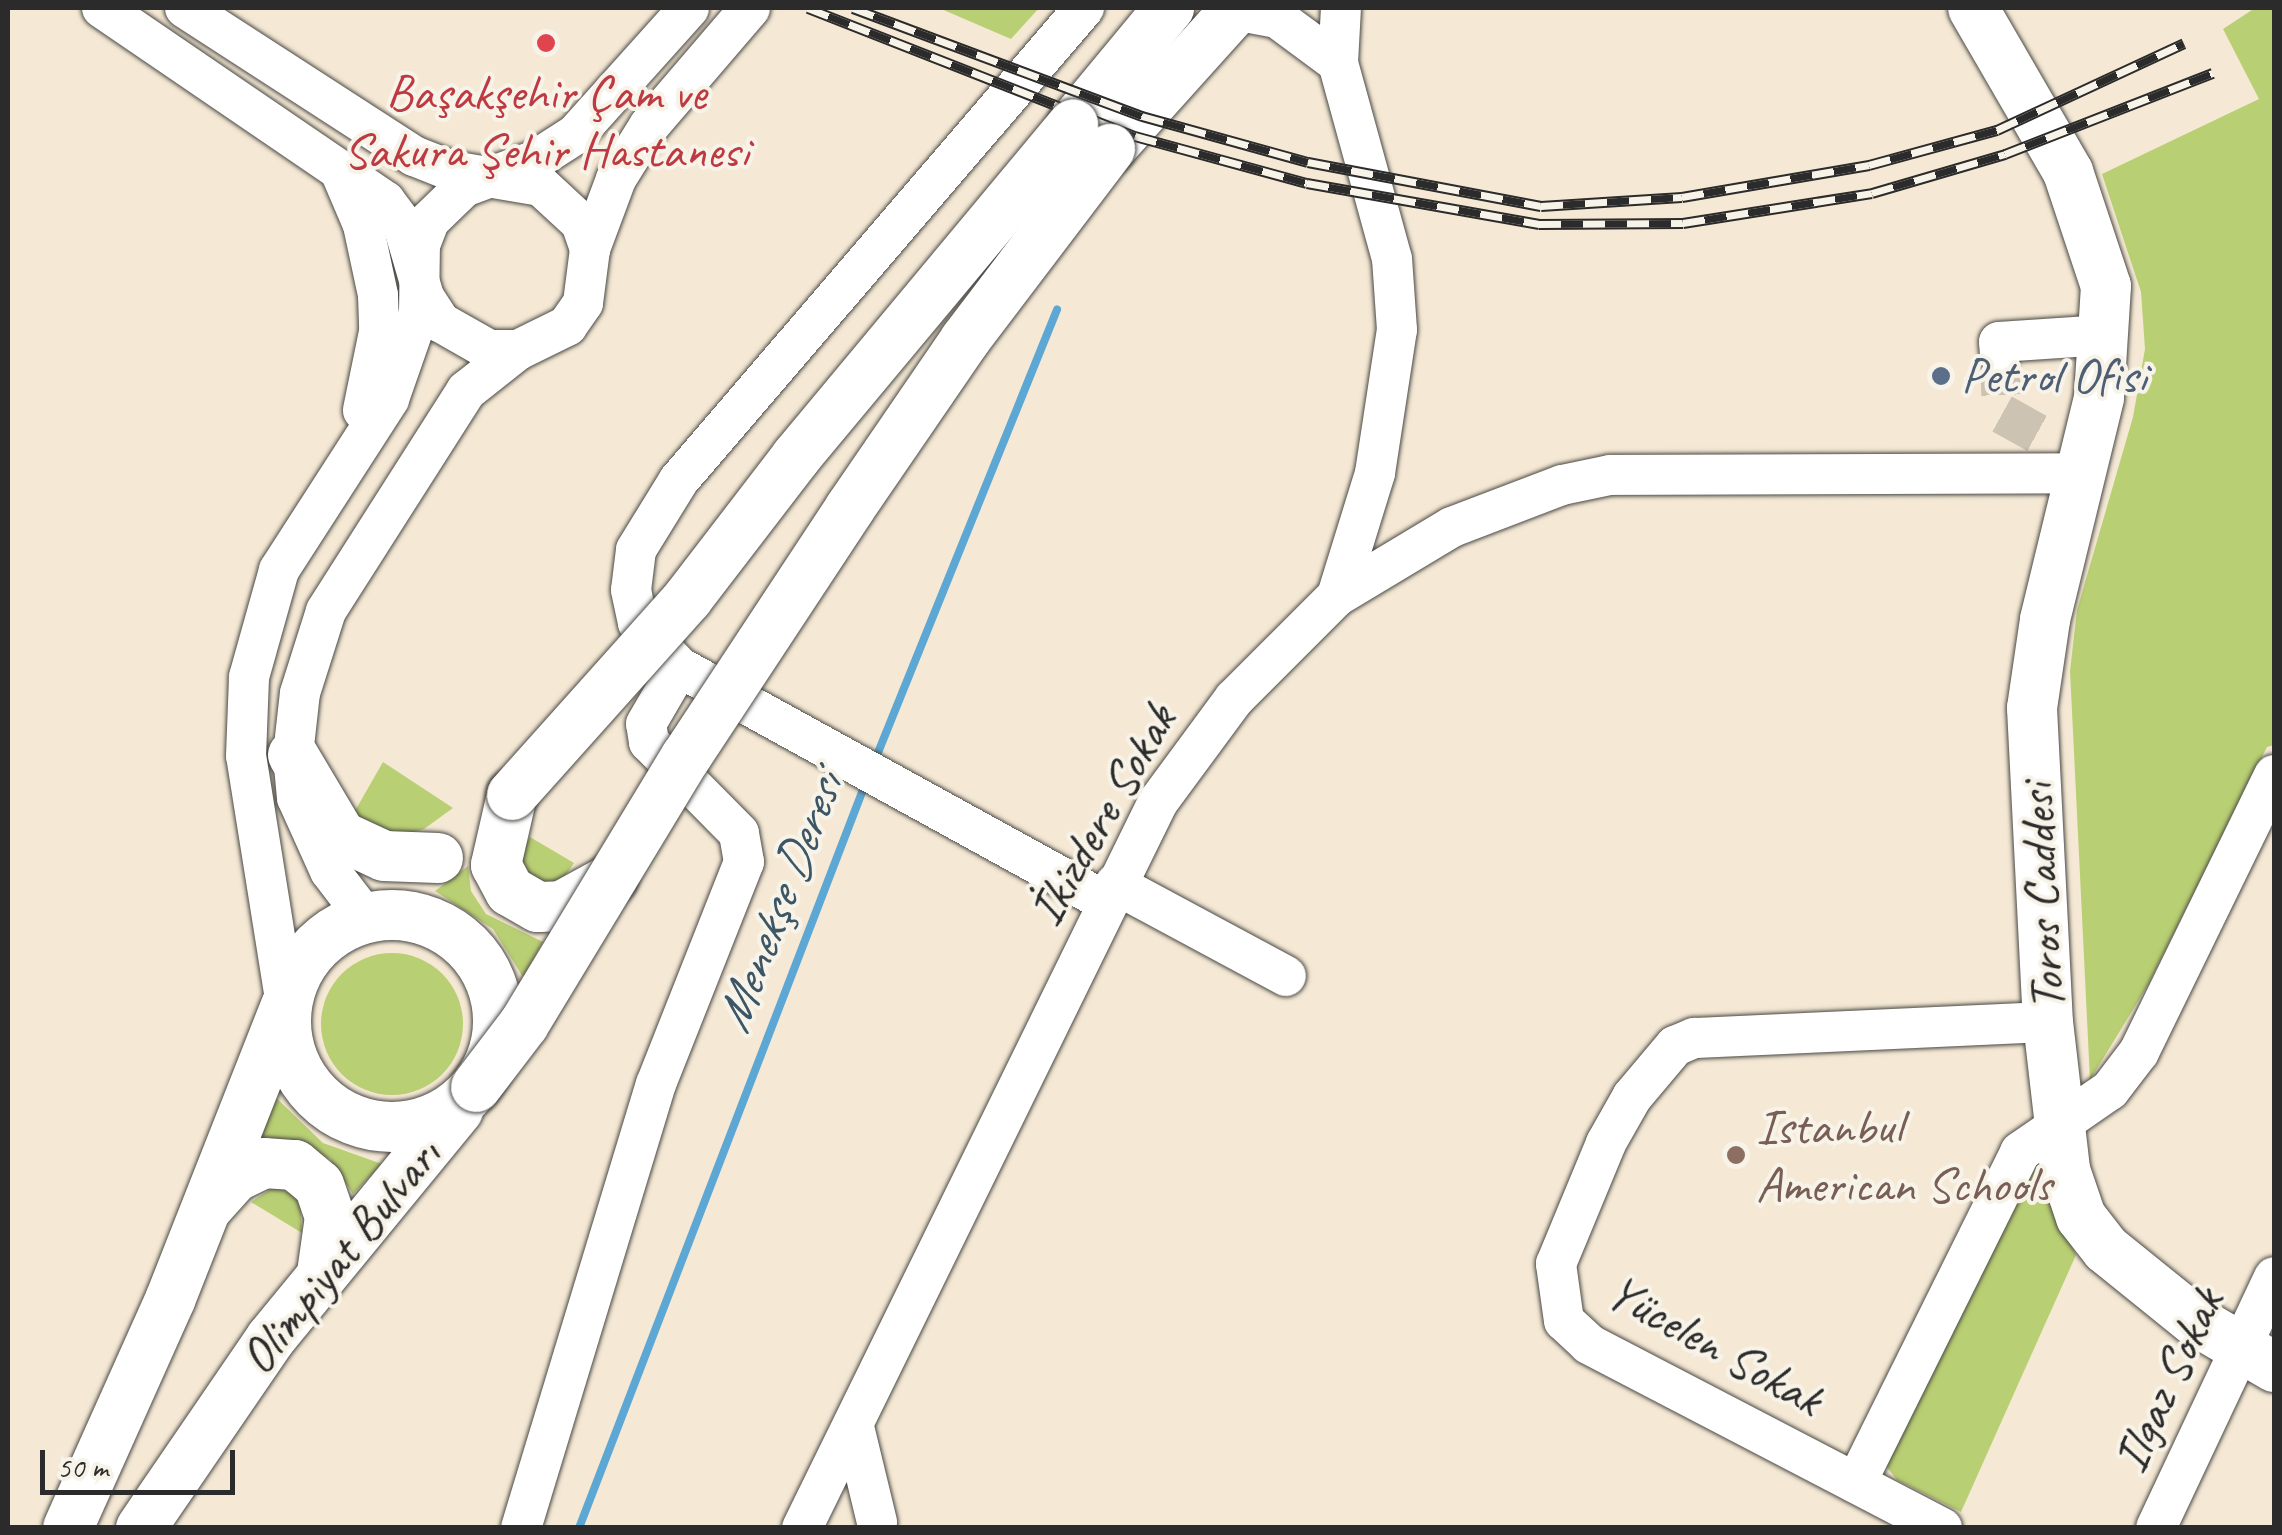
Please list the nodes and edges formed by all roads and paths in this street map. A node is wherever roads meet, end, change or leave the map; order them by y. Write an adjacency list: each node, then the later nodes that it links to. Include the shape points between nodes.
1 (102, 8): 13 (street)
2 (186, 8): 14 (street, via 414,156)
3 (689, 8): 14 (street, via 576,134)
4 (750, 8): 15 (street, via 632,152)
5 (1084, 8): 23 (street, via 654,514 636,550 632,590 638,623)
6 (1168, 8): 12 (main road)
7 (1341, 8): 11 (street)
8 (1943, 8): 17 (main road, Toros Caddesi, via 2050,184 2086,267)
9 (1972, 8): 17 (main road, Toros Caddesi, via 2068,172 2089,224 2106,286)
10 (1236, 9): 11 (street, via 1277,18); 12 (main road)
11 (1338, 63): 22 (street, via 1392,259 1397,330 1376,473)
12 (1092, 137): 26 (main road, bridge, via 796,457 688,598); 30 (main road, bridge)
13 (338, 168): 16 (street, via 385,200 403,225); 21 (street, via 364,225 378,295 372,384)
14 (488, 179): 15 (street, via 542,186 581,222); 16 (street, via 464,187 436,212 420,245)
15 (590, 248): 18 (street, via 591,276 575,314 544,342)
16 (418, 270): 18 (street, via 424,297 450,331 489,350); 21 (street, via 419,312 408,351 389,399)
17 (2104, 335): 19 (street, via 1999,342); 20 (main road, Toros Caddesi, via 2099,398)
18 (518, 350): 24 (street, via 466,392 346,576 307,664)
19 (2000, 355)
20 (2064, 457): 22 (street, İkizdere Sokak, via 1610,476 1562,485 1452,526); 36 (main road, Toros Caddesi, via 2032,708)
21 (346, 461): 35 (street, via 278,570 250,677 246,756)
22 (1337, 596): 27 (street, İkizdere Sokak, via 1234,698)
23 (679, 667): 29 (street); 49 (street, via 646,724 650,742 744,843 739,879 656,1084)
24 (293, 755): 28 (main road, via 340,836 384,856); 32 (street, via 309,832)
25 (2274, 775): 38 (street, via 2139,1052 2110,1090)
26 (512, 795): 28 (main road); 30 (main road, via 496,865 510,892 538,906 562,906)
27 (1139, 837): 29 (street, via 1091,868); 31 (street, İkizdere Sokak)
28 (438, 858): 32 (main road)
29 (1034, 866): 31 (street); 33 (street, via 1072,913)
30 (613, 878): 37 (main road, bridge, via 524,1024)
31 (1110, 893): 33 (street, İkizdere Sokak); 34 (street)
32 (366, 918): 35 (main road, via 313,949); 37 (main road, bridge, via 399,915 431,922 460,938 482,963 499,1026 493,1058)
33 (1078, 959): 43 (street, İkizdere Sokak)
34 (1286, 976)
35 (286, 1004): 37 (main road, via 287,1040 298,1073 320,1100 350,1119 384,1128 419,1125 451,1111); 39 (main road)
36 (2048, 1022): 38 (main road, Toros Caddesi); 44 (street, Yücelen Sokak, via 1694,1038 1674,1046 1632,1097 1574,1214 1556,1264 1564,1321 1589,1344)
37 (476, 1087): 40 (main road, Olimpiyat Bulvarı)
38 (2056, 1128): 42 (main road, Toros Caddesi, via 2081,1218 2106,1249); 44 (street, via 2020,1152)
39 (206, 1208): 40 (main road, via 235,1178 264,1164 295,1165 320,1185 330,1216); 47 (main road)
40 (322, 1273): 48 (main road, Olimpiyat Bulvarı, via 232,1390)
41 (2274, 1276): 42 (street, Ilgaz Sokak)
42 (2257, 1358): 52 (street, Ilgaz Sokak)
43 (854, 1428): 45 (street, İkizdere Sokak); 46 (street)
44 (1856, 1482): 51 (street, Yücelen Sokak)
45 (823, 1487): 46 (street, via 858,1499); 50 (street, İkizdere Sokak)
46 (879, 1525): 50 (street, via 837,1511)
47 (68, 1528)
48 (141, 1528)
49 (521, 1528)
50 (803, 1528)
51 (1942, 1528)
52 (2156, 1528)

